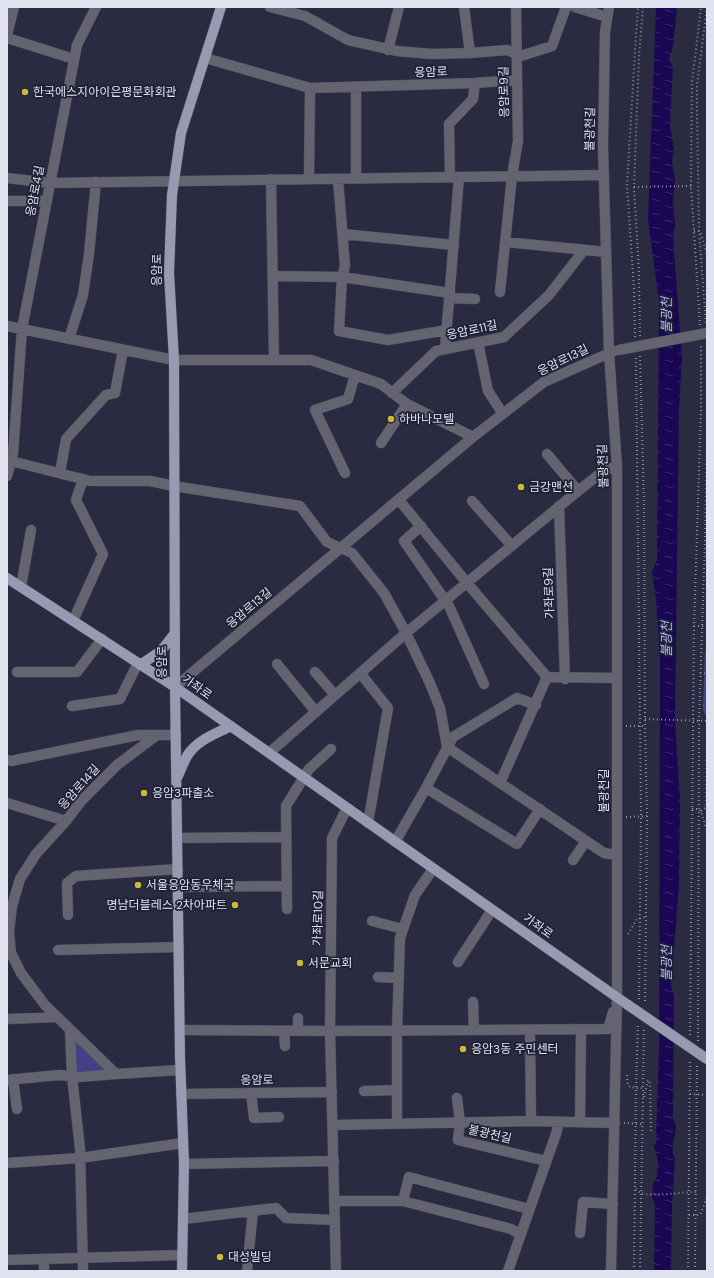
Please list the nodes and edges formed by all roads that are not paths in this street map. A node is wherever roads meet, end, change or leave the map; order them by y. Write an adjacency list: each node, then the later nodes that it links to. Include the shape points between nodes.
1 (14, 7): 11 (street)
2 (96, 7): 17 (street, 응암로4길, via 76,45)
3 (221, 7): 16 (main road, 응암로)
4 (270, 7): 13 (street, via 305,16 348,40)
5 (399, 7): 13 (street)
6 (464, 7): 14 (street)
7 (516, 7): 15 (street, 응암로9길)
8 (566, 7): 15 (street, via 552,46 521,56)
9 (575, 7): 10 (street)
10 (608, 12): 22 (street, 불광천길, via 605,47)
11 (7, 35)
12 (7, 38): 17 (street)
13 (388, 50): 14 (street, via 432,54)
14 (470, 53): 15 (street, via 507,50)
15 (517, 54): 18 (street, 응암로9길)
16 (205, 58): 21 (street, 응암로); 30 (main road, 응암로, via 181,134)
17 (74, 59): 32 (street, 응암로4길)
18 (517, 80): 19 (street, 응암로); 23 (street, 응암로9길, via 518,141)
19 (475, 83): 20 (street, 응암로); 24 (street, via 473,99 449,124)
20 (356, 87): 21 (street, 응암로); 26 (street)
21 (310, 88): 27 (street)
22 (604, 175): 23 (street); 39 (street, 불광천길)
23 (512, 176): 24 (street); 36 (street, 응암로9길)
24 (455, 177): 26 (street); 37 (street)
25 (7, 178): 32 (street)
26 (356, 178): 28 (street)
27 (309, 179): 28 (street); 29 (street)
28 (338, 179): 35 (street)
29 (271, 180): 30 (street); 40 (street)
30 (175, 181): 31 (street); 55 (main road, 응암로, via 172,195 169,274)
31 (96, 182): 32 (street); 49 (street, via 90,254 83,295)
32 (50, 183): 34 (street, 응암로4길)
33 (7, 201): 34 (street)
34 (46, 201): 47 (street, 응암로4길)
35 (342, 234): 37 (street); 41 (street, via 345,266)
36 (505, 242): 38 (street); 42 (street, 응암로9길)
37 (454, 245): 43 (street)
38 (584, 250): 39 (street); 50 (street, 응암로11길, via 549,295 504,337)
39 (606, 252): 53 (street, 불광천길)
40 (272, 276): 41 (street); 54 (street)
41 (342, 277): 43 (street); 48 (street, via 339,331 388,340)
42 (500, 292)
43 (450, 296): 44 (street); 48 (street)
44 (475, 299)
45 (7, 326): 47 (street)
46 (704, 328): 53 (street, 응암로13길, bridge)
47 (22, 329): 49 (street); 60 (street, 응암로4길)
48 (447, 330): 51 (street)
49 (69, 339): 52 (street)
50 (478, 342): 51 (street, 응암로11길); 59 (street, via 488,391)
51 (445, 349): 57 (street, 응암로11길, via 436,351)
52 (123, 350): 55 (street); 66 (street, via 115,393 106,395 66,439)
53 (614, 351): 59 (street, 응암로13길, via 544,382); 65 (street, 불광천길)
54 (274, 359): 55 (street); 56 (street, via 311,360)
55 (174, 360): 70 (main road, 응암로)
56 (355, 375): 57 (street, via 381,384); 67 (street, via 348,399 315,410)
57 (392, 393): 58 (street)
58 (407, 404): 61 (street); 62 (street)
59 (503, 414): 61 (street, 응암로13길)
60 (11, 420): 64 (street, 응암로4길, via 13,454)
61 (473, 437): 72 (street, 응암로13길)
62 (381, 443)
63 (547, 454): 71 (street)
64 (9, 462): 66 (street); 68 (street, 응암로4길)
65 (617, 467): 71 (street, via 606,469); 93 (street, 불광천길)
66 (60, 473): 69 (street)
67 (345, 473)
68 (7, 476)
69 (82, 479): 70 (street, via 150,481); 83 (street, via 76,500 103,554)
70 (174, 486): 78 (street, via 300,506 327,542); 84 (main road, 응암로)
71 (578, 491): 74 (street)
72 (399, 500): 75 (street); 78 (street, 응암로13길)
73 (472, 501): 77 (street)
74 (559, 506): 77 (street); 94 (street, 가좌로9길)
75 (421, 526): 80 (street); 82 (street, via 404,541)
76 (31, 530): 81 (street)
77 (512, 546): 80 (street)
78 (340, 548): 85 (street, via 357,558 384,593); 96 (street, 응암로13길)
79 (7, 578): 81 (main road, 가좌로)
80 (467, 583): 82 (street); 92 (street)
81 (21, 587): 83 (main road, 가좌로)
82 (445, 601): 85 (street); 95 (street)
83 (73, 621): 86 (main road, 가좌로)
84 (175, 633): 87 (main road, via 161,651); 96 (main road, 응암로)
85 (406, 633): 91 (street); 104 (street, via 440,708)
86 (102, 640): 87 (main road, 가좌로); 89 (street, via 77,672)
87 (139, 664): 96 (main road, 가좌로); 99 (street, via 120,699)
88 (277, 664): 100 (street)
89 (17, 672)
90 (315, 672): 97 (street)
91 (360, 673): 97 (street); 116 (street, via 388,708)
92 (547, 677): 94 (street); 98 (street)
93 (617, 678): 94 (street); 121 (street, 불광천길)
94 (565, 679)
95 (484, 684)
96 (175, 687): 101 (main road, 가좌로); 103 (main road, 응암로)
97 (335, 695): 100 (street)
98 (536, 704): 104 (street, via 518,698 453,737); 110 (street)
99 (72, 706)
100 (316, 712): 106 (street)
101 (231, 726): 106 (main road, 가좌로); 109 (main road, via 197,744)
102 (158, 735): 103 (street, 응암로14길); 107 (street, 응암로14길, via 138,735); 115 (street, 응암로14길, via 117,765 82,800)
103 (176, 735): 109 (main road, 응암로)
104 (447, 747): 110 (street); 111 (street)
105 (331, 749): 108 (street, via 309,769)
106 (269, 753): 108 (main road, 가좌로)
107 (8, 762)
108 (304, 778): 113 (main road, 가좌로); 117 (street, via 286,806)
109 (177, 779): 118 (main road, 응암로)
110 (500, 783): 114 (street)
111 (426, 788): 114 (street, via 516,844); 120 (street)
112 (8, 807): 115 (street, 응암로14길)
113 (347, 808): 116 (main road, 가좌로); 149 (street, 가좌로10길, via 332,838)
114 (540, 809): 119 (street)
115 (66, 821): 139 (street, via 36,854 20,879 12,906 9,932 11,953 21,973)
116 (368, 823): 120 (main road, 가좌로)
117 (286, 837): 118 (street); 125 (street)
118 (177, 838): 123 (main road, 응암로)
119 (586, 841): 121 (street, via 604,853); 122 (street)
120 (395, 842): 124 (main road, 가좌로)
121 (617, 855): 137 (street, 불광천길)
122 (573, 860)
123 (178, 869): 126 (main road, 응암로); 129 (street, via 76,876 67,883)
124 (433, 869): 128 (main road, 가좌로); 131 (street, via 415,895)
125 (287, 886): 126 (street); 127 (street)
126 (178, 887): 132 (main road, 응암로)
127 (287, 909)
128 (492, 910): 134 (street); 137 (main road, 가좌로)
129 (68, 915)
130 (372, 921): 131 (street)
131 (403, 930): 136 (street, via 400,938)
132 (179, 947): 133 (street); 143 (main road, 응암로)
133 (58, 950)
134 (458, 962)
135 (378, 977): 136 (street)
136 (399, 978): 150 (street)
137 (617, 998): 146 (street, 불광천길, via 608,1029); 152 (main road, 가좌로, bridge); 170 (street, 불광천길)
138 (473, 1002): 144 (street)
139 (57, 1017): 141 (street); 142 (street)
140 (298, 1018): 148 (street)
141 (7, 1019)
142 (70, 1030): 154 (street); 155 (street)
143 (180, 1030): 147 (street); 153 (main road, 응암로)
144 (474, 1030): 145 (street, 불광천길); 150 (street, 불광천길)
145 (530, 1030): 146 (street, 불광천길); 165 (street)
146 (581, 1030): 168 (street)
147 (284, 1031): 148 (street); 151 (street)
148 (298, 1031): 149 (street)
149 (330, 1031): 150 (street); 158 (street, 가좌로10길)
150 (397, 1031): 157 (street)
151 (285, 1046)
152 (702, 1061)
153 (180, 1070): 154 (street); 161 (main road, 응암로)
154 (116, 1074): 155 (street)
155 (72, 1076): 156 (street); 173 (street)
156 (10, 1080): 163 (street)
157 (397, 1090): 159 (street); 169 (street)
158 (332, 1092): 160 (street, 응암로); 171 (street, 가좌로10길)
159 (364, 1092)
160 (251, 1093): 161 (street, 응암로); 164 (street, via 254,1118)
161 (181, 1094): 172 (main road, 응암로)
162 (457, 1098): 166 (street)
163 (18, 1109)
164 (279, 1117)
165 (531, 1121): 166 (street, 불광천길); 167 (street, 불광천길)
166 (460, 1122): 169 (street); 175 (street, 불광천길, via 458,1140)
167 (558, 1122): 168 (street, 불광천길); 175 (street)
168 (580, 1122): 170 (street, 불광천길)
169 (397, 1123): 171 (street)
170 (615, 1123): 180 (street, 불광천길)
171 (333, 1125): 174 (street, 가좌로10길)
172 (183, 1142): 173 (street); 177 (main road, 응암로)
173 (80, 1158): 176 (street); 188 (street)
174 (334, 1161): 177 (street); 178 (street, 가좌로10길)
175 (546, 1161): 181 (street)
176 (7, 1163)
177 (184, 1164): 183 (main road, 응암로)
178 (334, 1201): 179 (street); 184 (street, 가좌로10길)
179 (403, 1201): 181 (street, via 409,1177); 186 (street, via 511,1229)
180 (613, 1204): 185 (street, via 583,1202); 197 (street, 불광천길)
181 (529, 1209): 186 (street)
182 (253, 1211): 183 (street); 184 (street, via 276,1208 286,1218); 194 (street)
183 (183, 1219): 187 (main road, 응암로)
184 (335, 1220): 195 (street, 가좌로10길)
185 (580, 1233)
186 (521, 1235): 196 (street)
187 (182, 1255): 188 (street); 193 (main road, 응암로)
188 (83, 1257): 189 (street); 192 (street)
189 (44, 1259): 190 (street); 191 (street)
190 (7, 1260)
191 (44, 1271)
192 (83, 1271)
193 (182, 1271)
194 (247, 1271)
195 (336, 1271)
196 (508, 1271)
197 (611, 1271)

